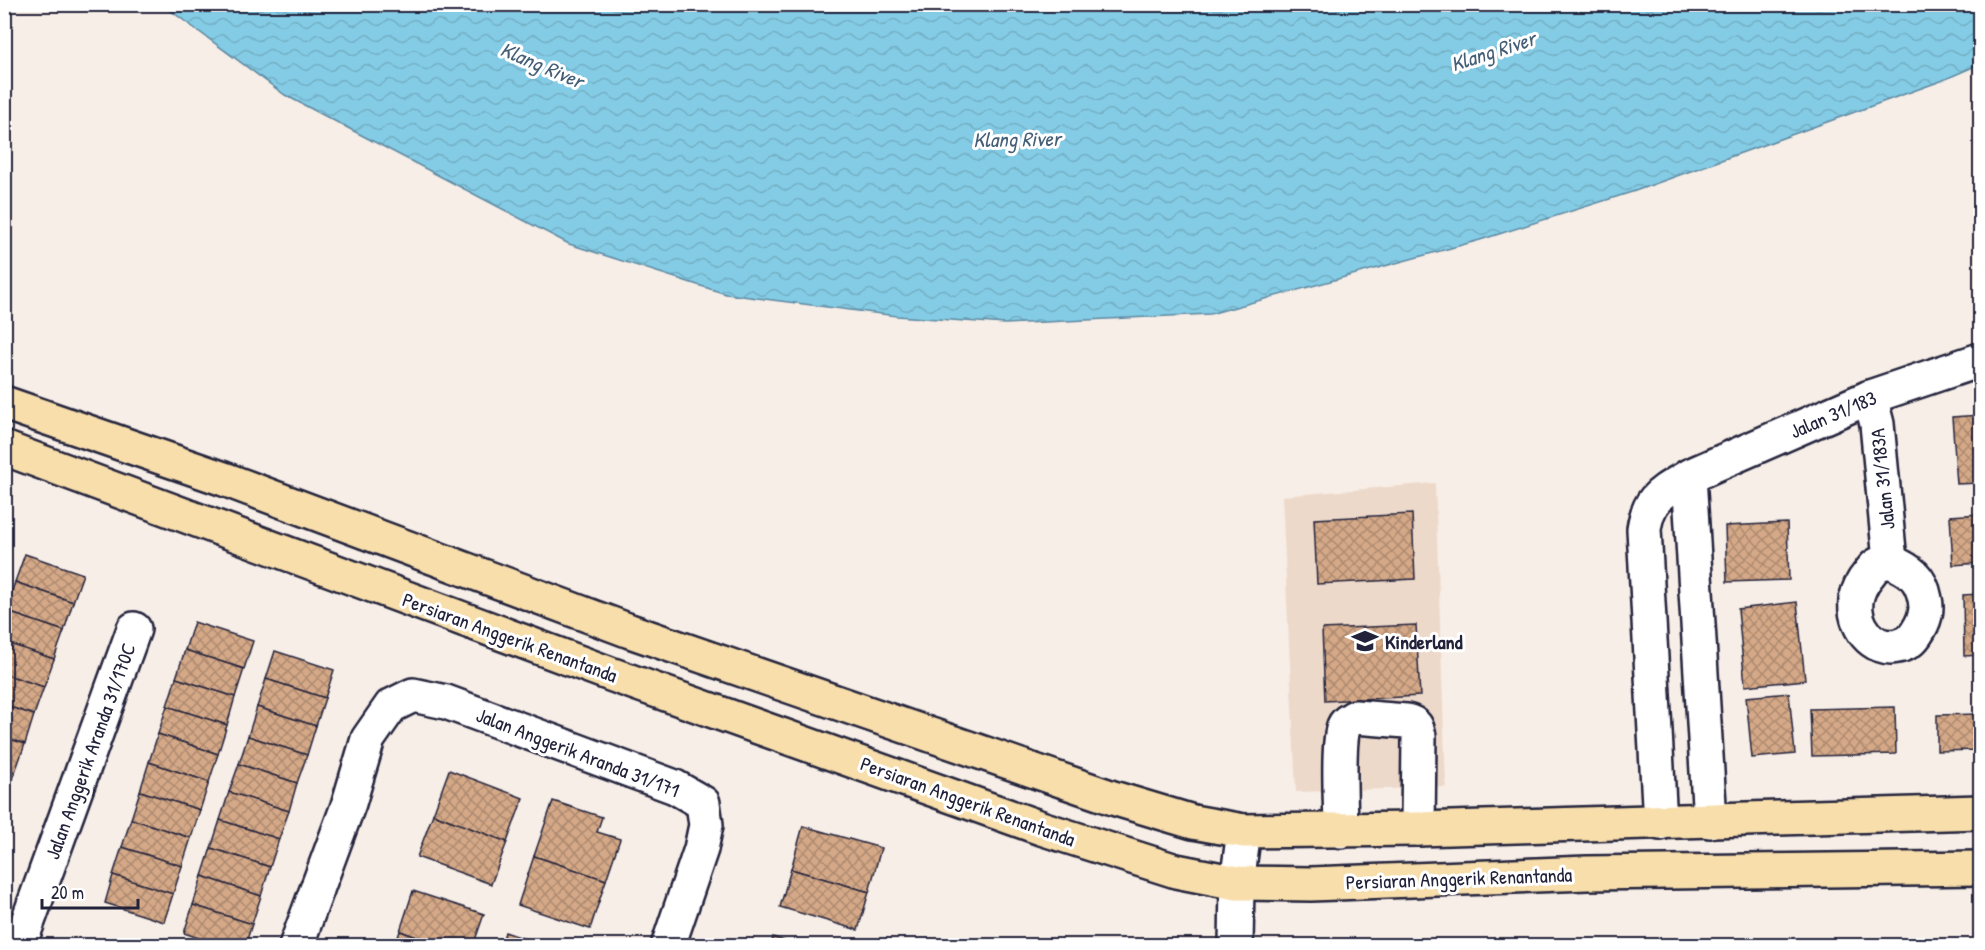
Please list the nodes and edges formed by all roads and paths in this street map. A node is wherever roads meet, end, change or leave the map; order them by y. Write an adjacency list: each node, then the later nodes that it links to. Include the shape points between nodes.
1 (1980, 360): 2 (street, Jalan 31/183)
2 (1870, 397): 5 (street, Jalan 31/183); 6 (street, Jalan 31/183A, via 1877,424)
3 (4, 403): 14 (main road, via 224,479 630,631 819,697 1113,798 1193,822)
4 (4, 448): 17 (main road, Persiaran Anggerik Renantanda, via 612,675 1041,828 1176,871)
5 (1689, 476): 8 (street); 9 (street, Jalan 31/183, via 1657,496 1647,512 1644,529)
6 (1890, 561)
7 (134, 629): 18 (street, Jalan Anggerik Aranda 31/170C)
8 (1703, 697): 9 (street); 11 (street)
9 (1653, 700): 12 (street, Jalan 31/183)
10 (1980, 812): 11 (main road)
11 (1710, 821): 12 (main road)
12 (1660, 823): 13 (main road)
13 (1418, 829): 15 (main road); 15 (street, via 1417,727 1406,721 1355,717 1344,726 1341,742)
14 (1244, 831): 15 (main road); 17 (street)
15 (1341, 831)
16 (1980, 868): 17 (main road, Persiaran Anggerik Renantanda)
17 (1237, 883): 21 (street)
18 (20, 941)
19 (296, 945): 20 (street, Jalan Anggerik Aranda 31/171, via 349,803 368,739 391,706 413,695 446,702 675,787 703,803 706,825 701,849)
20 (668, 945)
21 (1236, 945)

